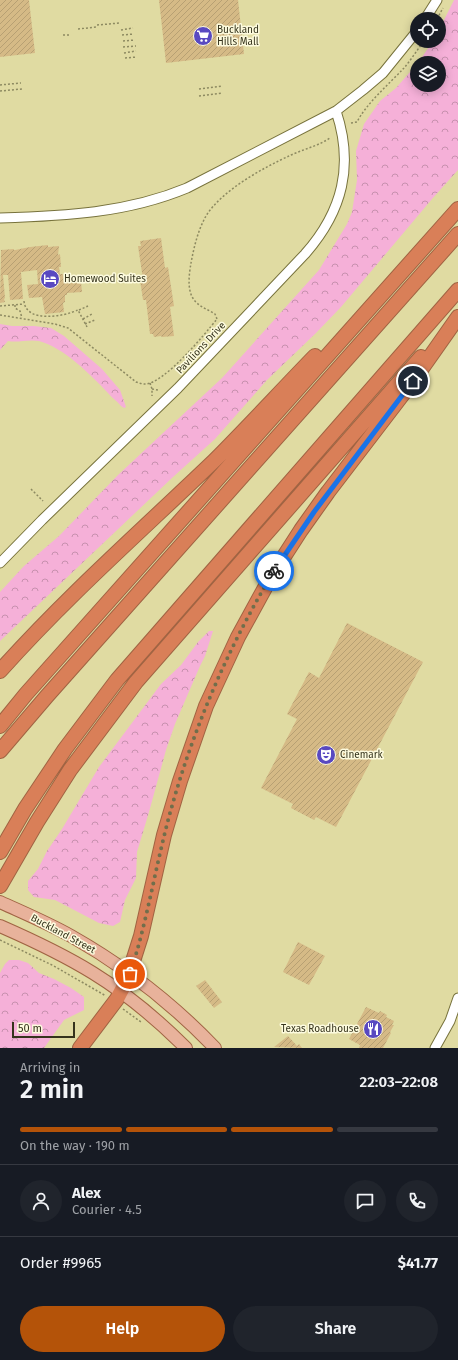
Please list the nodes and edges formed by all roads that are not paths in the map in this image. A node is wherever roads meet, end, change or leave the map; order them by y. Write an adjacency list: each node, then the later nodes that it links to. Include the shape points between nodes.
1 (441, 3): 2 (street)
2 (432, 12)
3 (410, 40): 4 (street, via 383,73)
4 (336, 111): 6 (street, via 164,198 107,211 69,216); 11 (street, Pavilions Drive, via 345,147 344,177 333,214 316,241 178,388)
5 (458, 209): 10 (highway)
6 (0, 218)
7 (458, 234): 14 (highway)
8 (458, 290): 15 (highway, via 117,680 61,754)
9 (458, 316): 16 (highway, via 136,682 70,770); 19 (highway, via 413,381 301,530 272,575 238,637 206,706 184,767 164,835)
10 (356, 324): 12 (highway, via 316,355 240,435 64,604); 13 (highway)
11 (0, 563)
12 (0, 671)
13 (0, 726)
14 (0, 751)
15 (0, 852)
16 (1, 883)
17 (0, 902): 19 (main road, Buckland Street, via 71,936)
18 (0, 926): 20 (main road, Buckland Street, via 83,967)
19 (130, 974): 20 (highway); 24 (main road, Buckland Street, via 172,1007)
20 (122, 993): 22 (highway); 23 (main road, Buckland Street)
21 (458, 998): 25 (street, via 450,1021)
22 (80, 1048)
23 (186, 1048)
24 (215, 1048)
25 (435, 1048)

